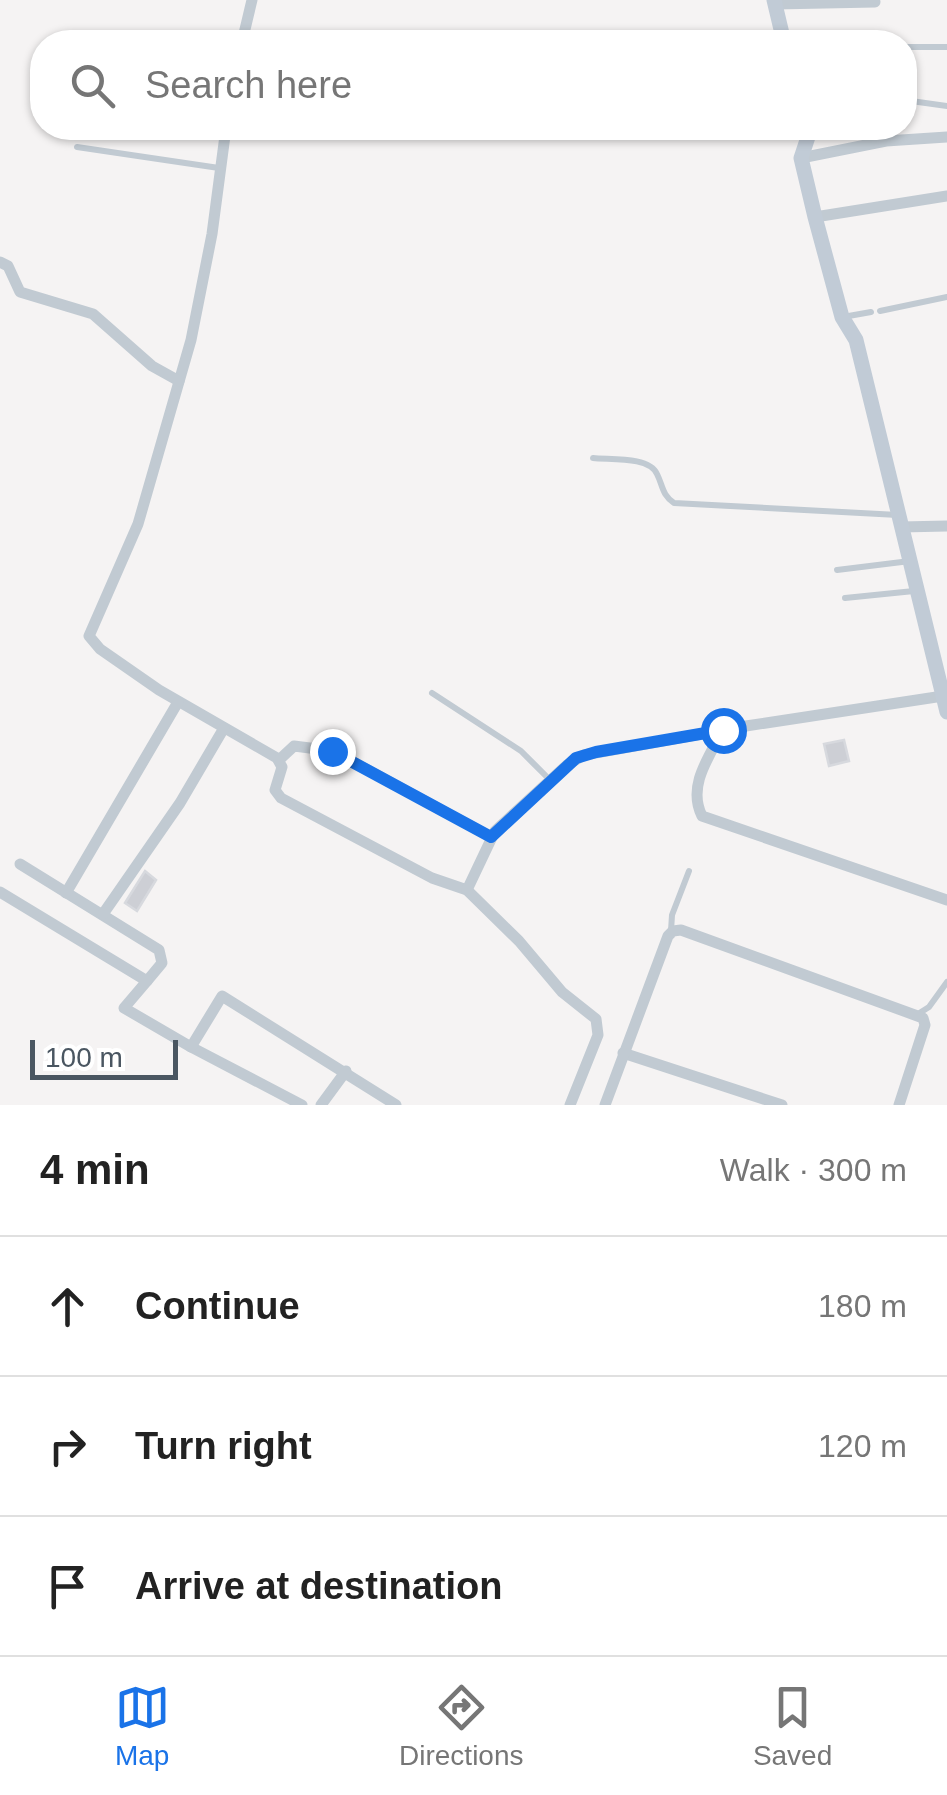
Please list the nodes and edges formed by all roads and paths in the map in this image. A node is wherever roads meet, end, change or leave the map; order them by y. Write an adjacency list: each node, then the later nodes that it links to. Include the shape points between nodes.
1 (252, 0): 4 (street)
2 (774, 2): 3 (street); 5 (main road)
3 (875, 2)
4 (245, 30)
5 (781, 30)
6 (917, 47): 7 (lane)
7 (947, 48)
8 (917, 101): 9 (lane)
9 (947, 106)
10 (947, 138): 11 (street)
11 (917, 139)
12 (224, 140): 17 (street)
13 (807, 140): 16 (main road)
14 (906, 140): 16 (street)
15 (77, 147): 17 (lane)
16 (802, 158): 19 (main road)
17 (220, 168): 25 (street, via 202,298)
18 (947, 196): 19 (street)
19 (815, 218): 24 (main road)
20 (0, 262): 25 (street, via 20,292 93,314)
21 (947, 297): 22 (lane)
22 (880, 311)
23 (871, 312): 24 (lane)
24 (842, 317): 27 (main road, via 856,340)
25 (179, 381): 34 (street, via 138,524 90,636)
26 (593, 458): 27 (lane, via 649,464 674,503)
27 (900, 521): 28 (street); 29 (main road)
28 (947, 526)
29 (910, 560): 30 (lane); 31 (main road)
30 (837, 570)
31 (917, 590): 32 (lane); 35 (main road)
32 (845, 598)
33 (432, 693): 39 (lane, via 521,751)
34 (178, 702): 36 (street); 45 (street)
35 (945, 704): 37 (street)
36 (224, 728): 38 (street); 47 (street)
37 (723, 730): 39 (street, via 584,755); 46 (street, via 698,778 702,816)
38 (279, 760): 40 (street, via 300,745 332,751); 43 (street, via 275,790 281,798)
39 (550, 780): 40 (street)
40 (491, 837): 43 (street)
41 (20, 864): 45 (street)
42 (688, 870): 48 (lane)
43 (467, 890): 59 (street, via 596,1020 598,1035)
44 (0, 892): 49 (street)
45 (66, 893): 47 (street)
46 (947, 900)
47 (104, 914): 49 (street, via 162,953)
48 (672, 932): 51 (street); 53 (street)
49 (148, 981): 52 (street, via 124,1008)
50 (947, 982): 51 (lane)
51 (917, 1015): 62 (street, via 925,1025)
52 (191, 1047): 54 (street, via 222,996); 57 (street)
53 (624, 1053): 55 (street); 60 (street)
54 (346, 1071): 56 (street); 58 (street)
55 (747, 1100): 61 (street)
56 (392, 1104)
57 (302, 1105)
58 (321, 1105)
59 (570, 1105)
60 (605, 1105)
61 (782, 1105)
62 (900, 1105)

